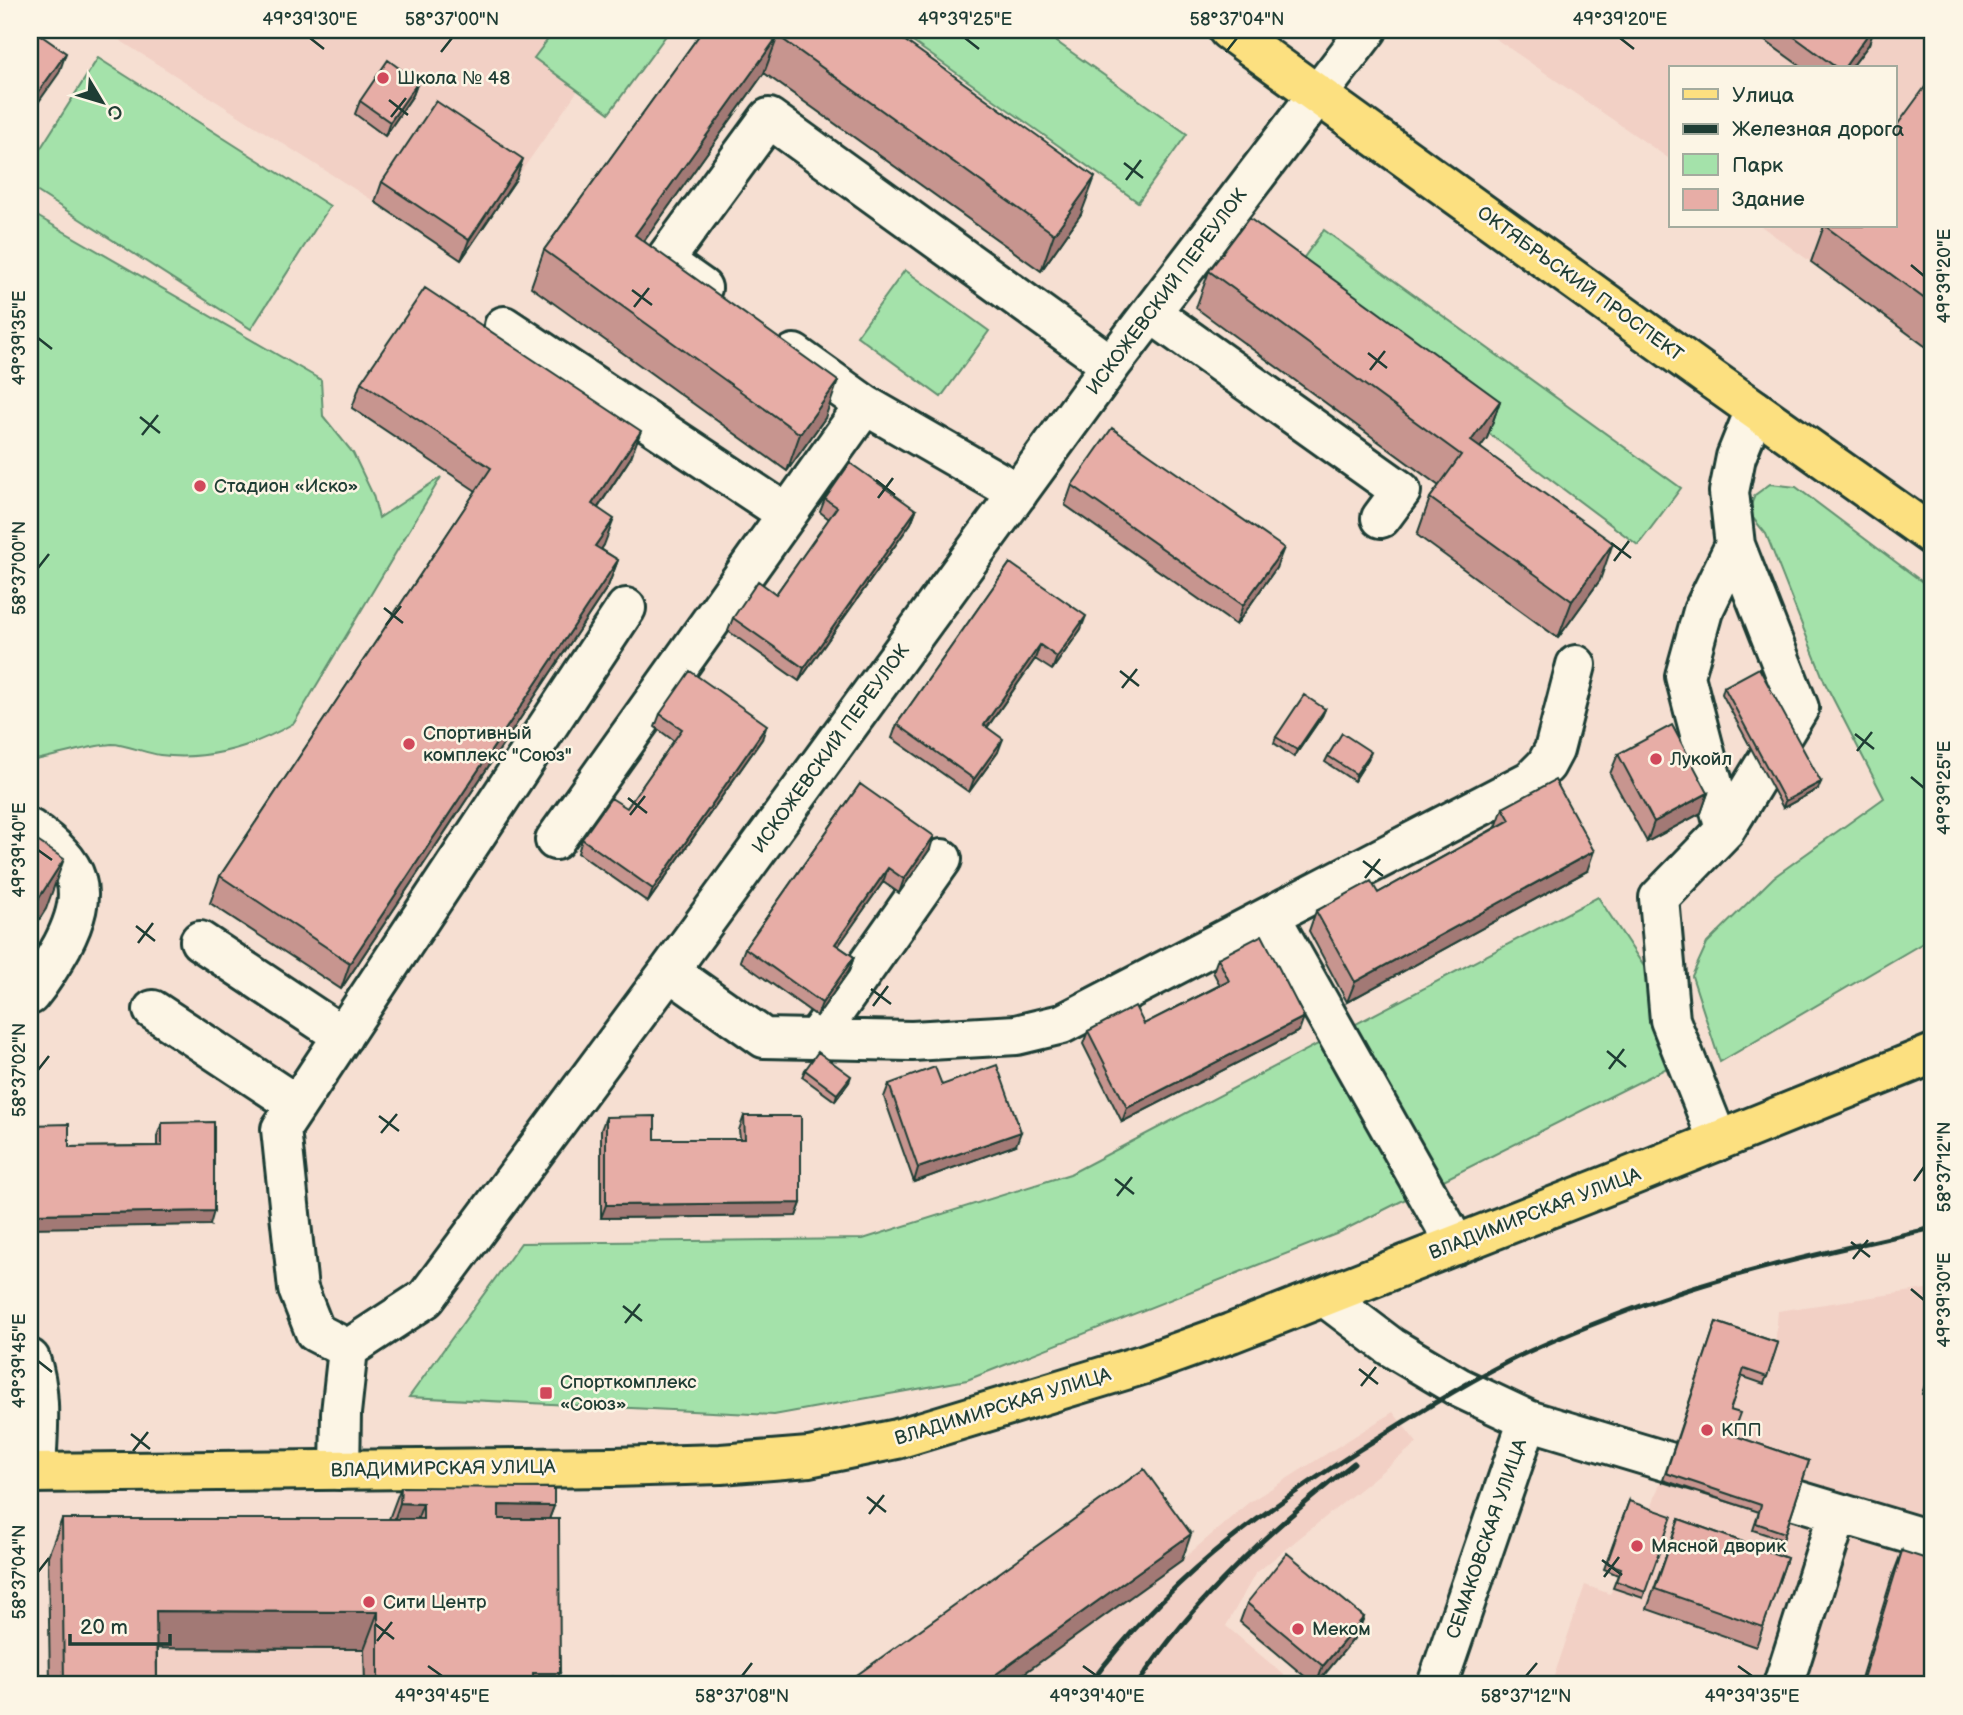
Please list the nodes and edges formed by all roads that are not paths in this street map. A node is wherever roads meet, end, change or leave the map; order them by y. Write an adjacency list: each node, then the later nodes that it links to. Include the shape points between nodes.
1 (1228, 30): 3 (main road, ОКТЯБРЬСКИЙ ПРОСПЕКТ)
2 (1367, 30): 3 (street, ИСКОЖЕВСКИЙ ПЕРЕУЛОК)
3 (1318, 93): 5 (street, ИСКОЖЕВСКИЙ ПЕРЕУЛОК); 10 (main road, ОКТЯБРЬСКИЙ ПРОСПЕКТ)
4 (731, 309): 8 (street, via 664,261 769,118)
5 (1151, 313): 8 (street, ИСКОЖЕВСКИЙ ПЕРЕУЛОК); 13 (street, via 1401,491)
6 (504, 326): 12 (street)
7 (765, 333): 9 (street)
8 (1111, 365): 11 (street, ИСКОЖЕВСКИЙ ПЕРЕУЛОК)
9 (865, 405): 11 (street); 12 (street)
10 (1755, 410): 14 (main road, ОКТЯБРЬСКИЙ ПРОСПЕКТ); 15 (street, via 1735,457 1729,492)
11 (1018, 493): 24 (street, ИСКОЖЕВСКИЙ ПЕРЕУЛОК)
12 (788, 514): 20 (street)
13 (1381, 518)
14 (1933, 536)
15 (1735, 545): 19 (street, via 1703,611 1685,676); 19 (street, via 1799,708)
16 (626, 608): 27 (street)
17 (1576, 665): 22 (street, via 1554,750 1531,780)
18 (30, 829): 25 (street, via 62,854 76,878 79,900 74,924 48,973)
19 (1725, 830): 31 (street, via 1659,898 1670,1020)
20 (555, 840)
21 (942, 859): 28 (street)
22 (1271, 917): 28 (street, via 1062,1024 1016,1035 912,1041); 32 (street)
23 (200, 941): 27 (street)
24 (669, 971): 28 (street, via 764,1038); 34 (street, ИСКОЖЕВСКИЙ ПЕРЕУЛОК, via 426,1298)
25 (30, 995)
26 (153, 1010): 30 (street)
27 (343, 1036): 30 (street)
28 (817, 1037)
29 (1928, 1053): 31 (main road, ВЛАДИМИРСКАЯ УЛИЦА)
30 (297, 1105): 34 (street, via 281,1129 298,1289 314,1332)
31 (1718, 1142): 32 (main road, ВЛАДИМИРСКАЯ УЛИЦА)
32 (1456, 1245): 33 (main road, ВЛАДИМИРСКАЯ УЛИЦА)
33 (1325, 1297): 36 (street, СЕМАКОВСКАЯ УЛИЦА, via 1391,1347 1460,1388); 38 (main road, ВЛАДИМИРСКАЯ УЛИЦА, via 1132,1368 897,1439 809,1457 722,1464)
34 (348, 1349): 38 (street)
35 (30, 1359): 39 (street, via 37,1403)
36 (1528, 1420): 37 (street); 42 (street, СЕМАКОВСКАЯ УЛИЦА)
37 (1567, 1432): 40 (street); 41 (street, via 1651,1433 1689,1443 1826,1484)
38 (340, 1470): 39 (main road, ВЛАДИМИРСКАЯ УЛИЦА)
39 (33, 1473)
40 (1838, 1513): 41 (street); 43 (street)
41 (1917, 1536)
42 (1437, 1685)
43 (1783, 1685)

